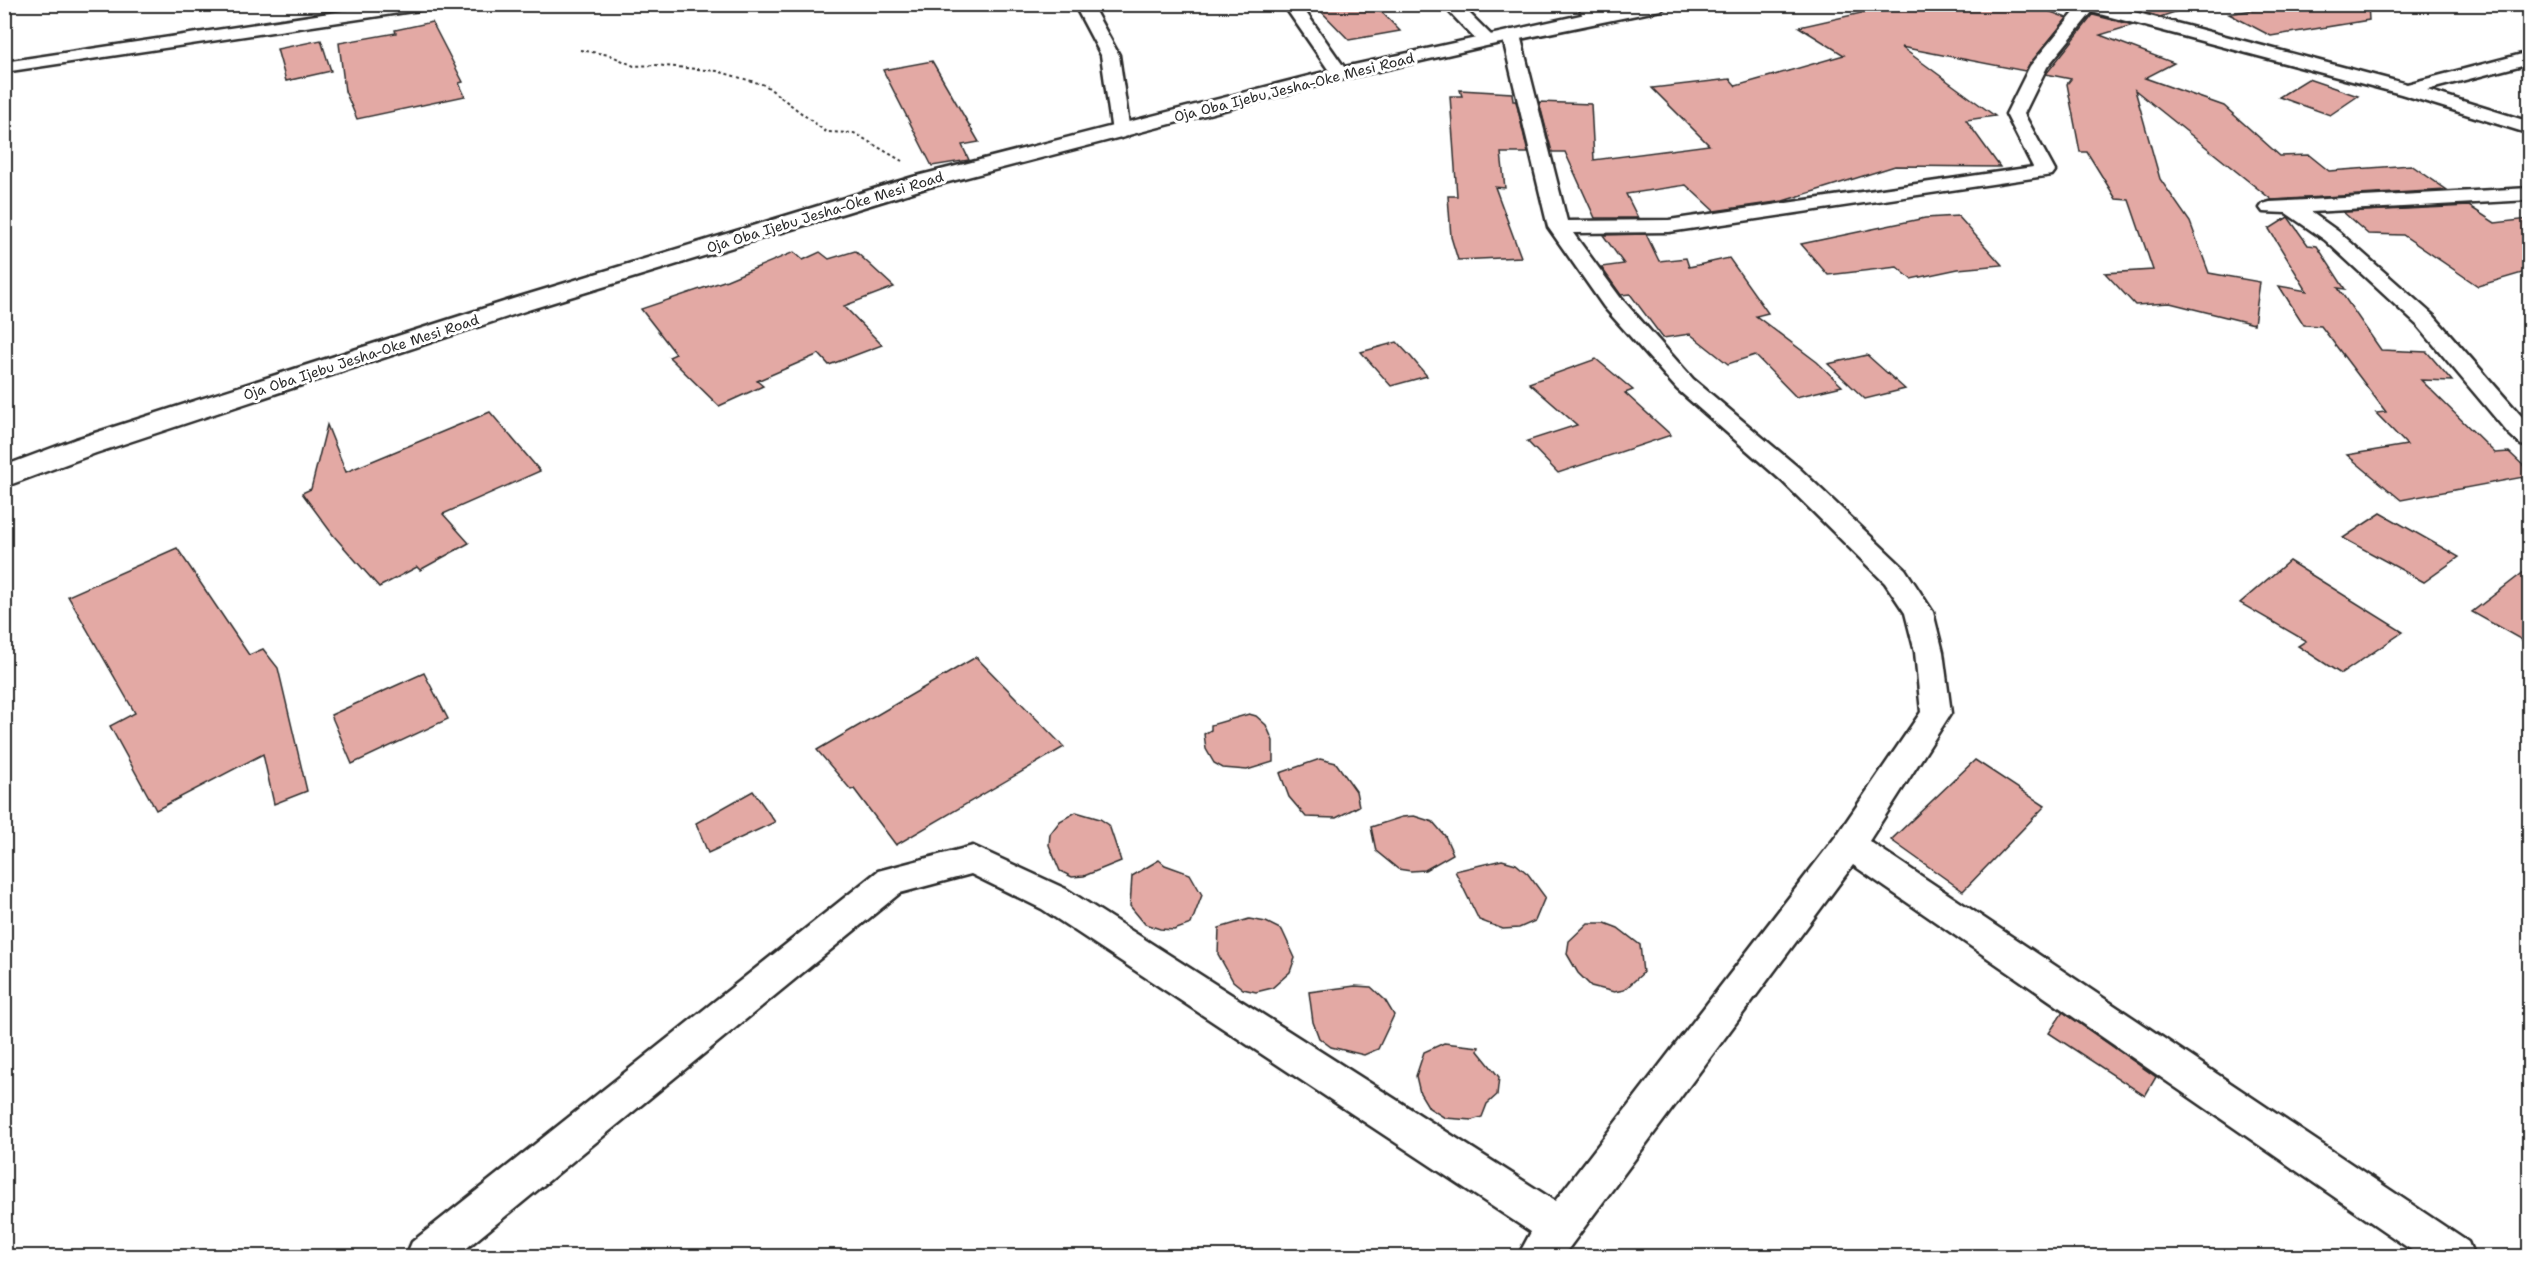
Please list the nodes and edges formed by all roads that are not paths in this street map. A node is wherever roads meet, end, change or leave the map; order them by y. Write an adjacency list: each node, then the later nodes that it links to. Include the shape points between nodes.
1 (426, 4): 10 (street)
2 (1082, 4): 14 (street, via 1110,55)
3 (1291, 4): 11 (street)
4 (1450, 4): 8 (street)
5 (1661, 4): 7 (main road, Oja Oba Ijebu Jesha-Oke Mesi Road)
6 (2086, 5): 12 (street); 16 (street, via 2039,66 2014,114 2045,171 1669,226)
7 (1589, 11): 8 (main road, Oja Oba Ijebu Jesha-Oke Mesi Road)
8 (1499, 38): 11 (main road, Oja Oba Ijebu Jesha-Oke Mesi Road); 16 (street)
9 (2529, 57): 12 (street)
10 (4, 67)
11 (1340, 74): 14 (main road, Oja Oba Ijebu Jesha-Oke Mesi Road)
12 (2407, 90): 13 (street)
13 (2529, 128)
14 (1121, 132): 18 (main road, Oja Oba Ijebu Jesha-Oke Mesi Road, via 921,182 522,304 86,446)
15 (2529, 194): 17 (street, via 2281,208 2332,236 2426,321 2517,429)
16 (1558, 227): 19 (street, via 1612,302 1685,384 1799,483 1895,576 1918,612 1929,652 1936,712)
17 (2529, 438)
18 (4, 477)
19 (1849, 845): 20 (street); 23 (street)
20 (1560, 1227): 21 (street, via 1054,899 973,860 890,881); 22 (street)
21 (426, 1257)
22 (1538, 1257)
23 (2454, 1257)

